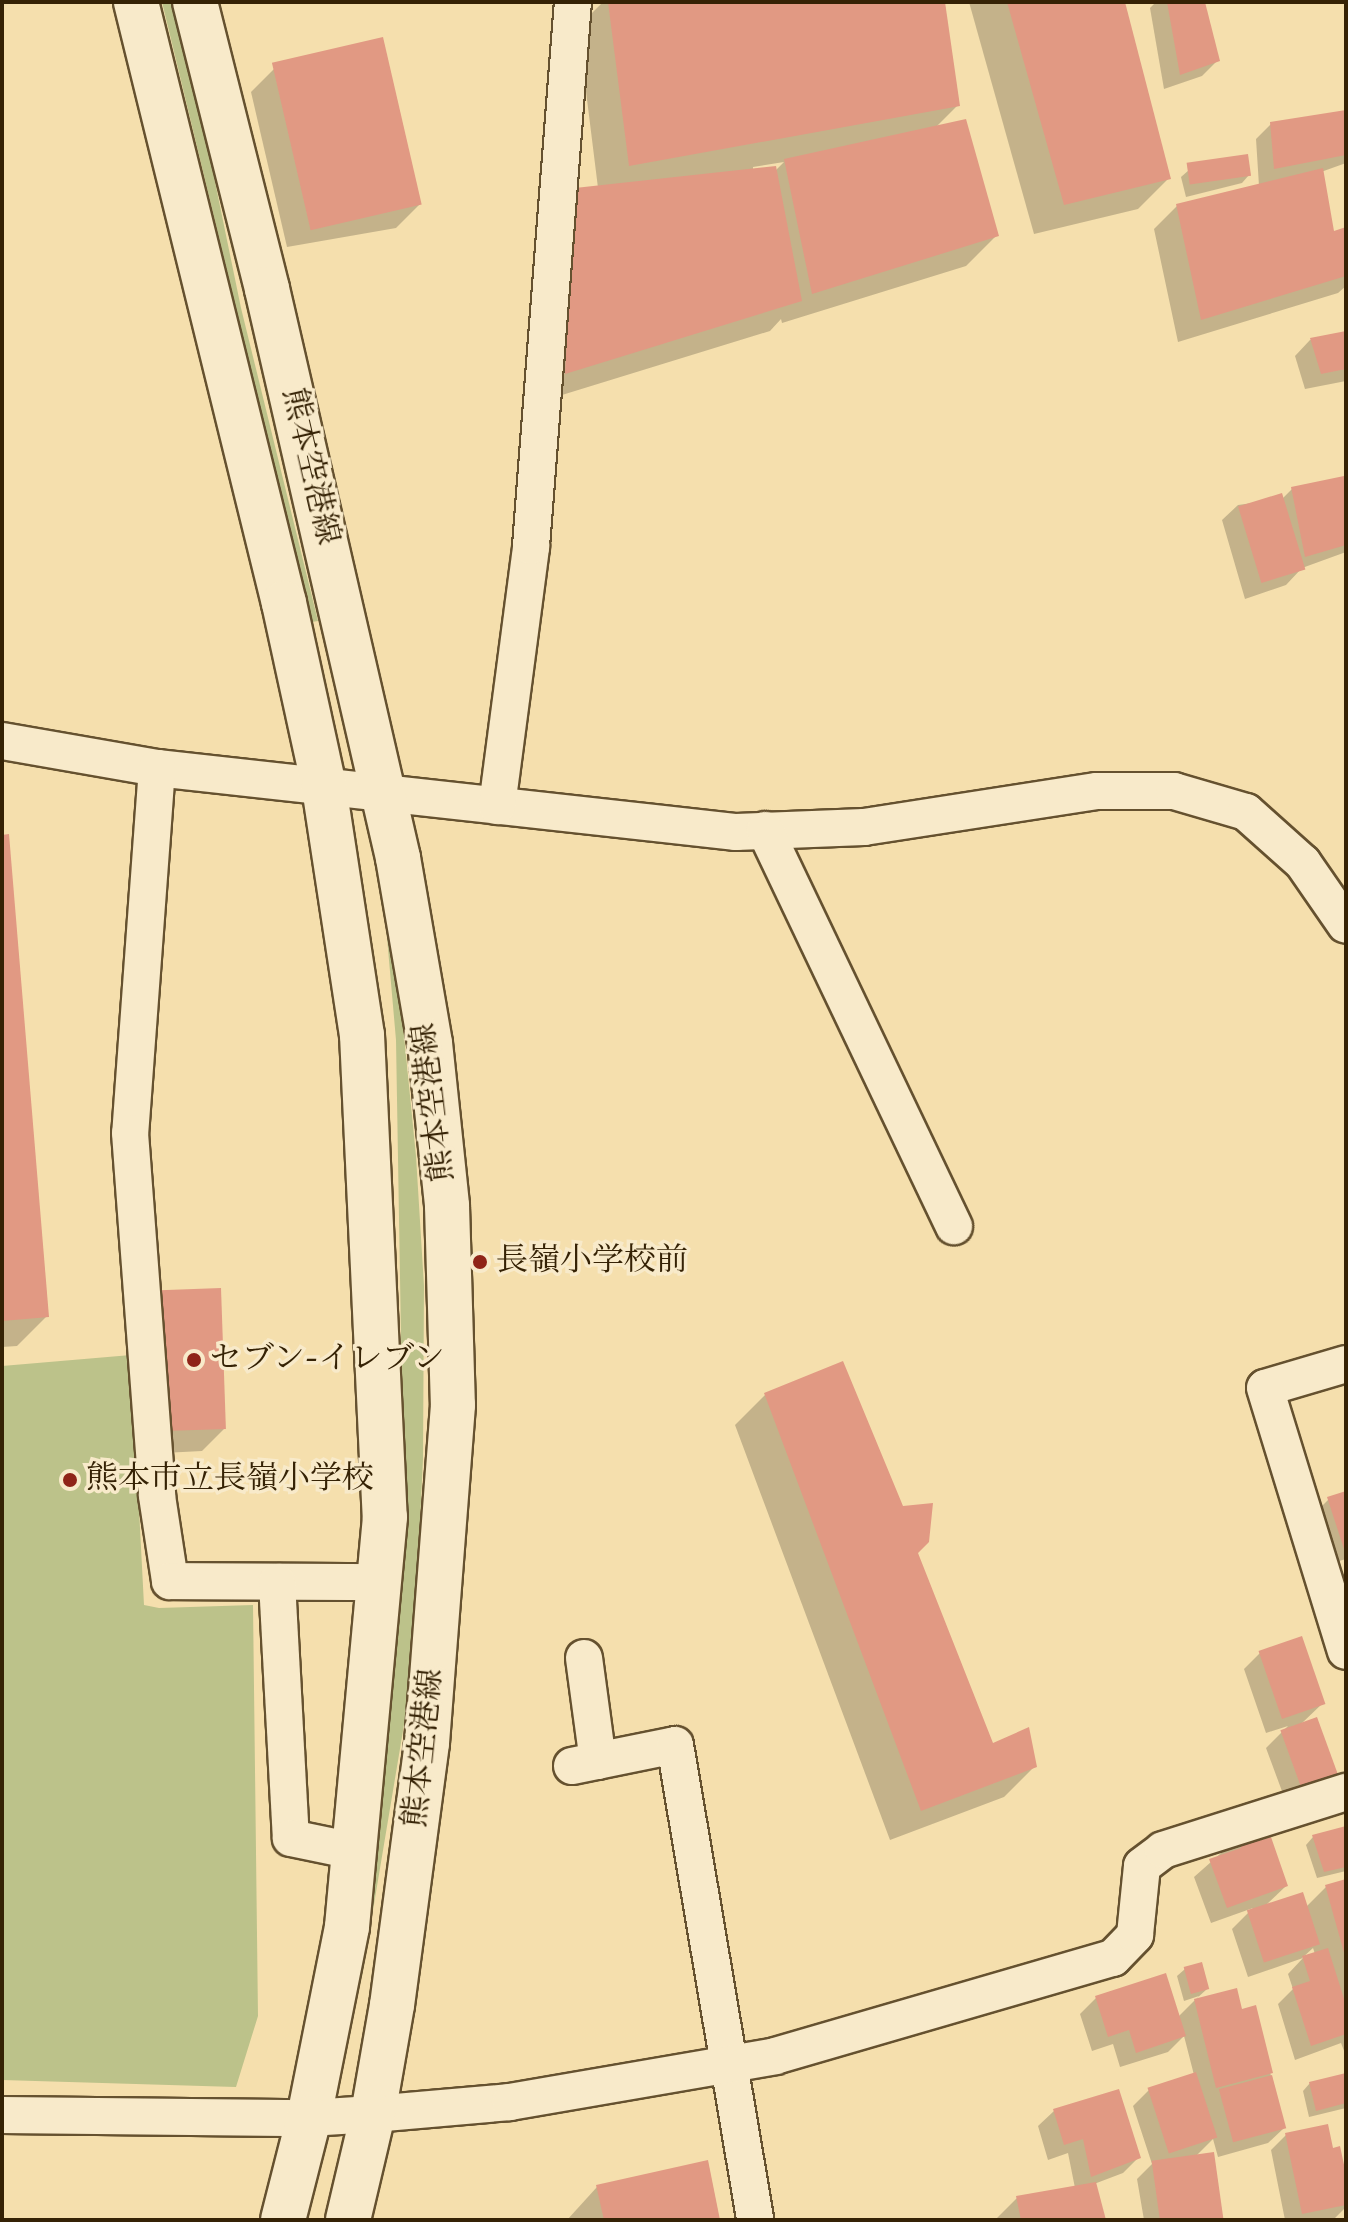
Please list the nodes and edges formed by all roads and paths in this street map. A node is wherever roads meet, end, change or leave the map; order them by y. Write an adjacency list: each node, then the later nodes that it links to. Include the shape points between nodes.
1 (136, 2): 6 (main road, 熊本空港線)
2 (195, 2): 7 (main road, 熊本空港線)
3 (573, 2): 8 (street, via 531,546)
4 (2, 741): 5 (street)
5 (157, 768): 6 (street); 13 (street, via 130,1133 159,1508 170,1581)
6 (324, 787): 7 (street); 14 (main road, 熊本空港線, via 362,1035 385,1517)
7 (385, 794): 8 (street); 21 (main road, 熊本空港線, via 430,1043 447,1206 453,1405 412,1875)
8 (497, 806): 9 (street, via 736,832)
9 (765, 830): 10 (street, via 864,827 1097,791 1174,791 1246,812 1303,863); 11 (street)
10 (1346, 925)
11 (954, 1226)
12 (1346, 1364): 15 (street, via 1265,1388)
13 (277, 1582): 14 (street); 19 (street, via 291,1838)
14 (379, 1582): 19 (main road, 熊本空港線)
15 (1337, 1592): 16 (street)
16 (1346, 1651)
17 (584, 1658): 20 (street, via 585,1763 675,1745)
18 (1346, 1792): 20 (street, via 1163,1850 1142,1866 1135,1935 1113,1958)
19 (354, 1851): 23 (main road, 熊本空港線, via 347,1927)
20 (727, 2067): 21 (street, via 510,2102); 26 (street)
21 (373, 2114): 23 (street); 25 (main road, 熊本空港線)
22 (2, 2115): 23 (street)
23 (309, 2118): 24 (main road, 熊本空港線)
24 (283, 2220)
25 (348, 2220)
26 (755, 2220)

